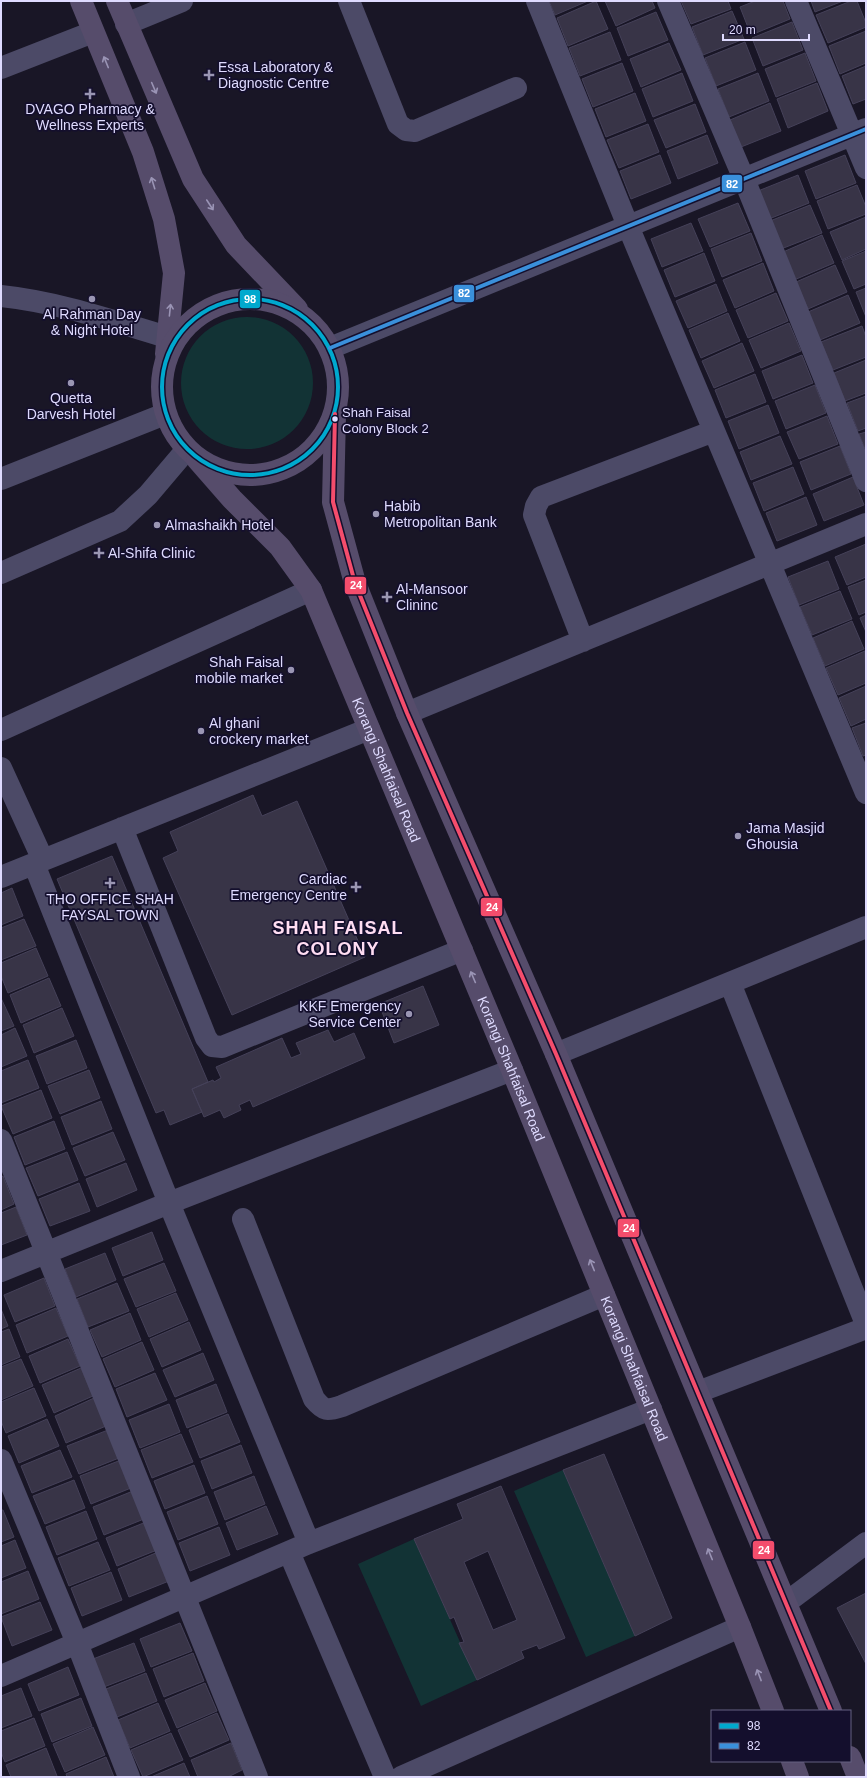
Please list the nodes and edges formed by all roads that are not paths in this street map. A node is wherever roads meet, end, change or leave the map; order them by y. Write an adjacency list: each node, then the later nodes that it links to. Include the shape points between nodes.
1 (81, 1): 9 (main road)
2 (117, 1): 8 (main road)
3 (182, 1): 8 (street)
4 (349, 1): 11 (street, via 398,124 406,130 416,130)
5 (537, 1): 15 (street)
6 (668, 1): 14 (street)
7 (796, 1): 12 (street)
8 (126, 24): 17 (main road, one-way to 17, via 193,179 236,245)
9 (94, 32): 10 (street); 18 (main road, one-way to 9, via 174,273 164,219 143,152)
10 (1, 68)
11 (516, 88)
12 (859, 132): 13 (street); 14 (street)
13 (866, 168)
14 (744, 179): 15 (street); 26 (street)
15 (628, 226): 19 (street); 23 (street)
16 (1, 296): 18 (street, via 24,298 70,309)
17 (309, 320): 19 (main road); 20 (main road, via 284,305 254,299 225,302 198,315 178,336)
18 (167, 338): 20 (main road)
19 (330, 348): 22 (main road, via 337,369 339,392)
20 (165, 363): 21 (main road, Korangi Shahfaisal Road, via 161,388)
21 (165, 414): 24 (main road, Korangi Shahfaisal Road, via 177,439); 25 (street)
22 (335, 414): 24 (main road, via 322,439 302,459 277,472 250,476 222,472); 32 (main road, via 333,502 355,583)
23 (714, 431): 28 (street); 31 (street, via 541,497 534,515)
24 (192, 454): 29 (street, via 120,521); 30 (main road, Korangi Shahfaisal Road, via 280,547)
25 (1, 479)
26 (866, 481)
27 (866, 524): 28 (street)
28 (770, 564): 31 (street); 36 (street)
29 (1, 572)
30 (311, 590): 33 (main road, Korangi Shahfaisal Road); 34 (street)
31 (583, 641): 32 (street)
32 (407, 713): 43 (main road)
33 (369, 729): 37 (street); 41 (main road, Korangi Shahfaisal Road)
34 (1, 730)
35 (1, 768): 38 (street)
36 (866, 793)
37 (122, 828): 38 (street); 41 (street, via 206,1038 212,1046 222,1047)
38 (38, 862): 39 (street); 46 (street)
39 (1, 876)
40 (866, 927): 42 (street)
41 (462, 950): 44 (main road, Korangi Shahfaisal Road, one-way to 41)
42 (730, 983): 43 (street); 51 (street)
43 (556, 1054): 53 (main road)
44 (512, 1070): 46 (street); 50 (main road, Korangi Shahfaisal Road, one-way to 44)
45 (1, 1140): 48 (street)
46 (169, 1203): 48 (street); 56 (street)
47 (243, 1219): 50 (street, via 314,1399 322,1408 330,1410)
48 (47, 1252): 49 (street); 59 (street)
49 (1, 1271)
50 (604, 1295): 54 (main road, Korangi Shahfaisal Road)
51 (866, 1324)
52 (866, 1328): 53 (street)
53 (698, 1392): 60 (main road)
54 (651, 1409): 56 (street); 61 (main road, Korangi Shahfaisal Road, one-way to 54)
55 (1, 1460): 62 (street)
56 (309, 1543): 58 (street)
57 (866, 1543): 60 (street)
58 (289, 1552): 59 (street); 70 (street)
59 (186, 1596): 62 (street); 69 (street)
60 (787, 1602): 65 (main road)
61 (740, 1626): 64 (main road, Korangi Shahfaisal Road, one-way to 61); 71 (street)
62 (77, 1643): 63 (street); 68 (street)
63 (1, 1676)
64 (773, 1710)
65 (831, 1710)
66 (851, 1760): 73 (main road)
67 (792, 1762): 72 (main road)
68 (129, 1777)
69 (257, 1777)
70 (385, 1777)
71 (401, 1777)
72 (798, 1777)
73 (858, 1777)

